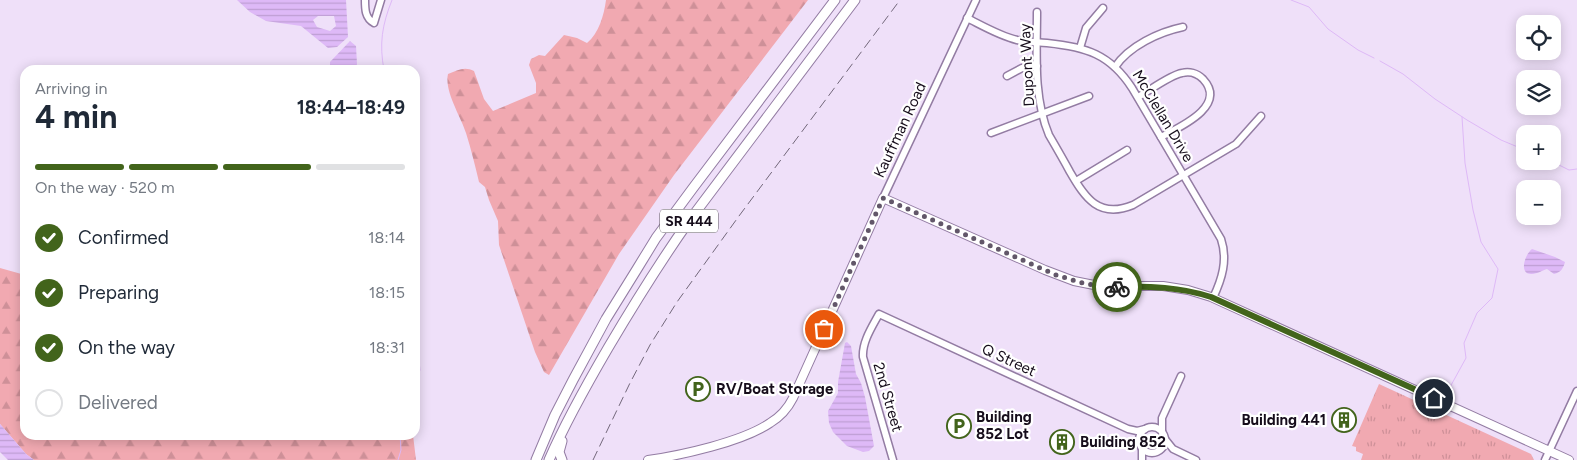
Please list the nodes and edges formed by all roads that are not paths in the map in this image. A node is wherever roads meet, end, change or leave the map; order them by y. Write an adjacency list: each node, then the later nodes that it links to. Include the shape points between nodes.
1 (365, 0): 2 (street, via 366,14 374,23)
2 (381, 0)
3 (835, 0): 39 (highway, SR 444, via 646,254 573,380)
4 (855, 0): 27 (highway, SR 444, via 689,221)
5 (976, 0): 8 (street, Kauffman Road)
6 (1102, 8): 11 (street, via 1086,28)
7 (1037, 12): 10 (street, Dupont Way)
8 (967, 18): 10 (street, McClellan Drive, via 1013,39); 24 (street, Kauffman Road)
9 (1183, 28): 13 (street, via 1154,36 1125,54)
10 (1037, 42): 11 (street, McClellan Drive); 12 (street, Dupont Way)
11 (1080, 48): 13 (street, McClellan Drive)
12 (1037, 66): 14 (street, via 1022,68); 17 (street, Dupont Way)
13 (1116, 67): 16 (street, McClellan Drive)
14 (1007, 76)
15 (1089, 96): 17 (street)
16 (1138, 96): 20 (street, McClellan Drive); 20 (street, via 1181,72 1196,74 1207,84 1210,96 1203,111)
17 (1043, 113): 19 (street); 23 (street, Dupont Way, via 1049,135)
18 (1261, 116): 22 (street, Dupont Way, via 1236,144)
19 (992, 133)
20 (1161, 136): 22 (street, McClellan Drive)
21 (1127, 150): 23 (street)
22 (1184, 175): 23 (street, Dupont Way, via 1133,205 1116,209 1092,202); 25 (street, McClellan Drive, via 1222,244 1224,265)
23 (1076, 181)
24 (883, 198): 25 (main road, via 1074,281 1099,286 1171,287); 42 (main road, Kauffman Road, via 794,398 785,411 768,424 737,438)
25 (1213, 298): 37 (main road)
26 (878, 314): 32 (street, Q Street); 43 (street, 2nd Street, via 863,357)
27 (596, 368): 40 (highway, SR 444); 41 (highway, via 562,441 559,452)
28 (1181, 376): 30 (street)
29 (1577, 391): 37 (street)
30 (1162, 418): 31 (street); 33 (street)
31 (1148, 428): 32 (street, Q Street); 33 (street, via 1158,428); 35 (street, via 1141,434)
32 (1128, 429): 35 (street, Q Street)
33 (1162, 432): 34 (street)
34 (1165, 439): 36 (street); 38 (street)
35 (1141, 445): 36 (street, via 1148,453); 44 (street)
36 (1157, 451): 38 (street); 44 (street)
37 (1549, 451): 46 (street); 47 (main road)
38 (1177, 452): 45 (street)
39 (536, 460)
40 (549, 460)
41 (562, 460)
42 (648, 460)
43 (892, 460)
44 (1143, 460)
45 (1196, 460)
46 (1544, 460)
47 (1568, 460)

